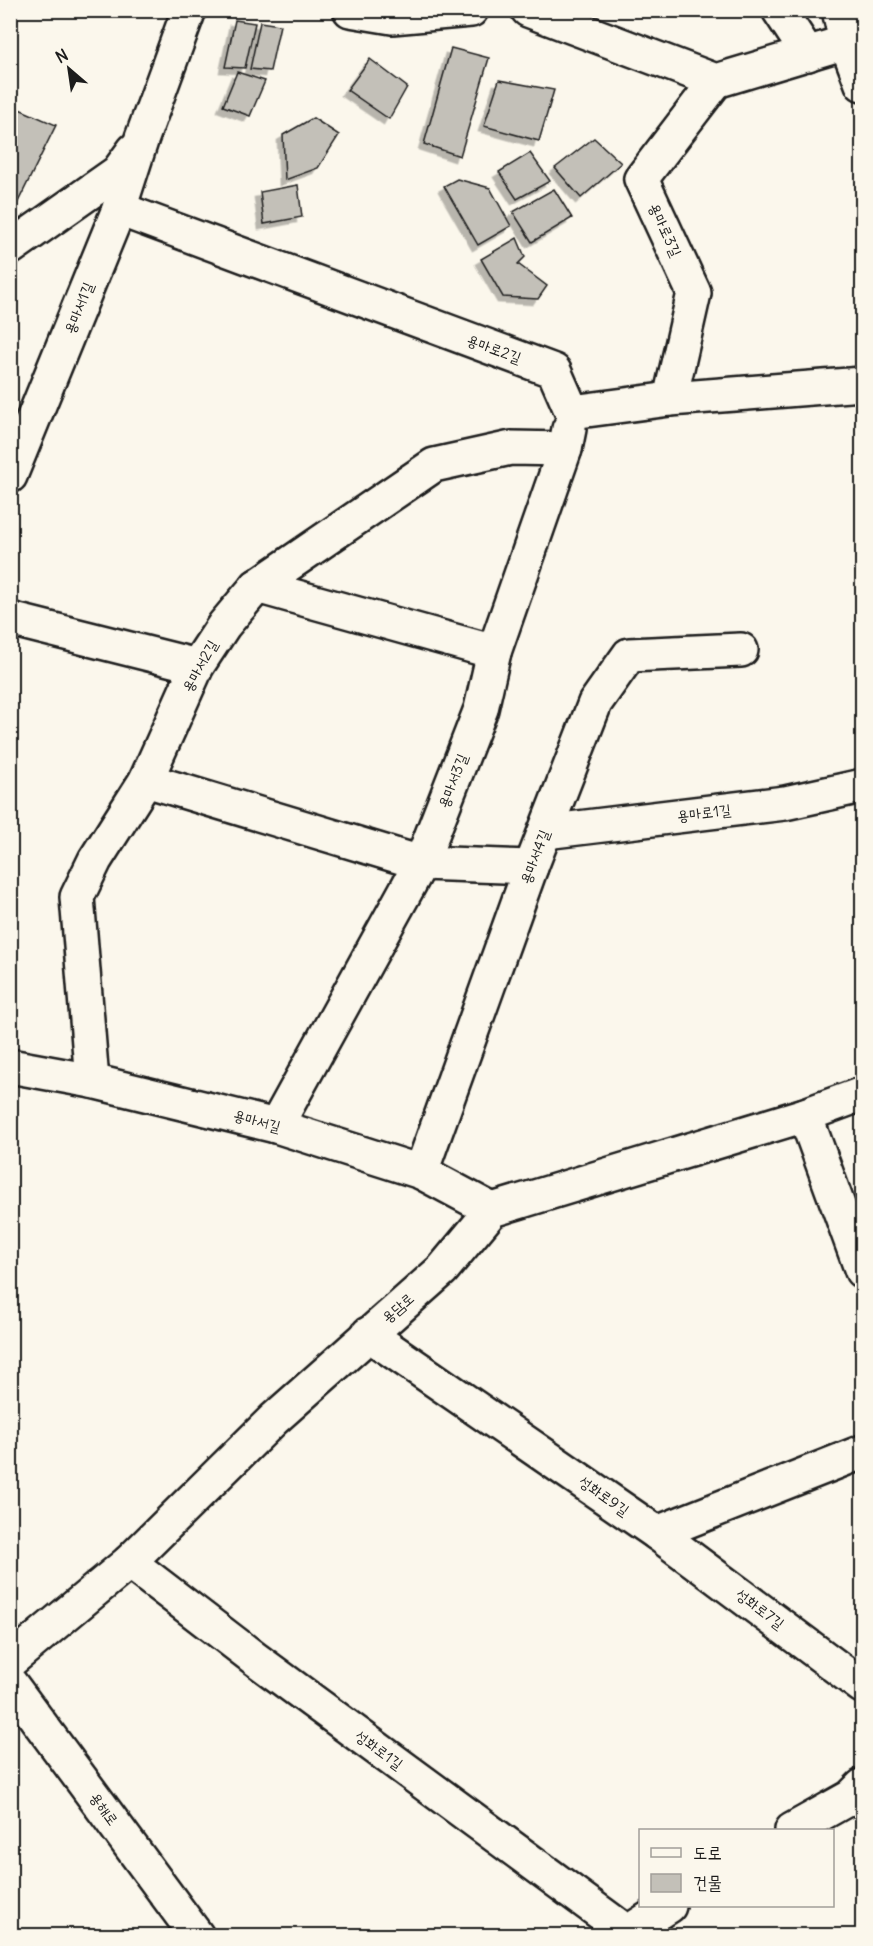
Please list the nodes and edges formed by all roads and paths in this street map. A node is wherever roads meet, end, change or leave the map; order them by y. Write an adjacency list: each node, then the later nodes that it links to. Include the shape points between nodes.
1 (189, 10): 11 (street, 용마서1길)
2 (350, 10): 3 (street, via 392,17)
3 (471, 10)
4 (528, 10): 9 (street)
5 (779, 10): 8 (street)
6 (839, 10): 7 (street)
7 (846, 42): 8 (street); 10 (street)
8 (808, 54): 9 (street)
9 (716, 81): 15 (street, 용마로3길, via 641,179 694,293)
10 (862, 84)
11 (142, 138): 12 (street, 용마서1길); 13 (street, 용마서1길, via 118,172)
12 (119, 209): 16 (street, 용마로2길, via 554,371); 18 (street, 용마서1길)
13 (10, 248)
14 (862, 384): 15 (street)
15 (670, 399): 16 (street)
16 (572, 412): 17 (street, 용마서3길)
17 (565, 449): 19 (street, 용마서2길, via 511,448 434,465); 22 (street, 용마서3길)
18 (10, 476)
19 (257, 586): 22 (street); 23 (street, 용마서2길)
20 (10, 619): 23 (street)
21 (741, 650): 26 (street, 용마서4길, via 629,655 595,703)
22 (494, 652): 27 (street, 용마서3길, via 481,709)
23 (197, 666): 24 (street, 용마서2길)
24 (146, 780): 27 (street); 30 (street, 용마서2길, via 95,860 77,897)
25 (862, 786): 26 (street, 용마로1길, via 785,803)
26 (545, 832): 28 (street, 용마서4길)
27 (421, 863): 28 (street); 33 (street, 용마서3길)
28 (531, 867): 34 (street, 용마서4길)
29 (10, 1066): 30 (street, 용마서길)
30 (92, 1081): 33 (street, 용마서길)
31 (862, 1095): 32 (street)
32 (805, 1115): 35 (street); 36 (street)
33 (276, 1126): 34 (street, 용마서길)
34 (421, 1172): 35 (street, 용마서길)
35 (492, 1210): 37 (street, 용담로, via 442,1270)
36 (862, 1271)
37 (368, 1334): 39 (street, 성화로9길); 40 (street, 용담로, via 274,1419)
38 (862, 1452): 39 (street)
39 (657, 1533): 43 (street, 성화로7길)
40 (129, 1562): 41 (street, 용담로); 47 (street, 성화로1길)
41 (10, 1661)
42 (10, 1683): 48 (street, 용해로)
43 (862, 1686)
44 (859, 1796): 45 (street)
45 (794, 1829)
46 (666, 1907): 47 (street)
47 (627, 1934)
48 (197, 1935)

